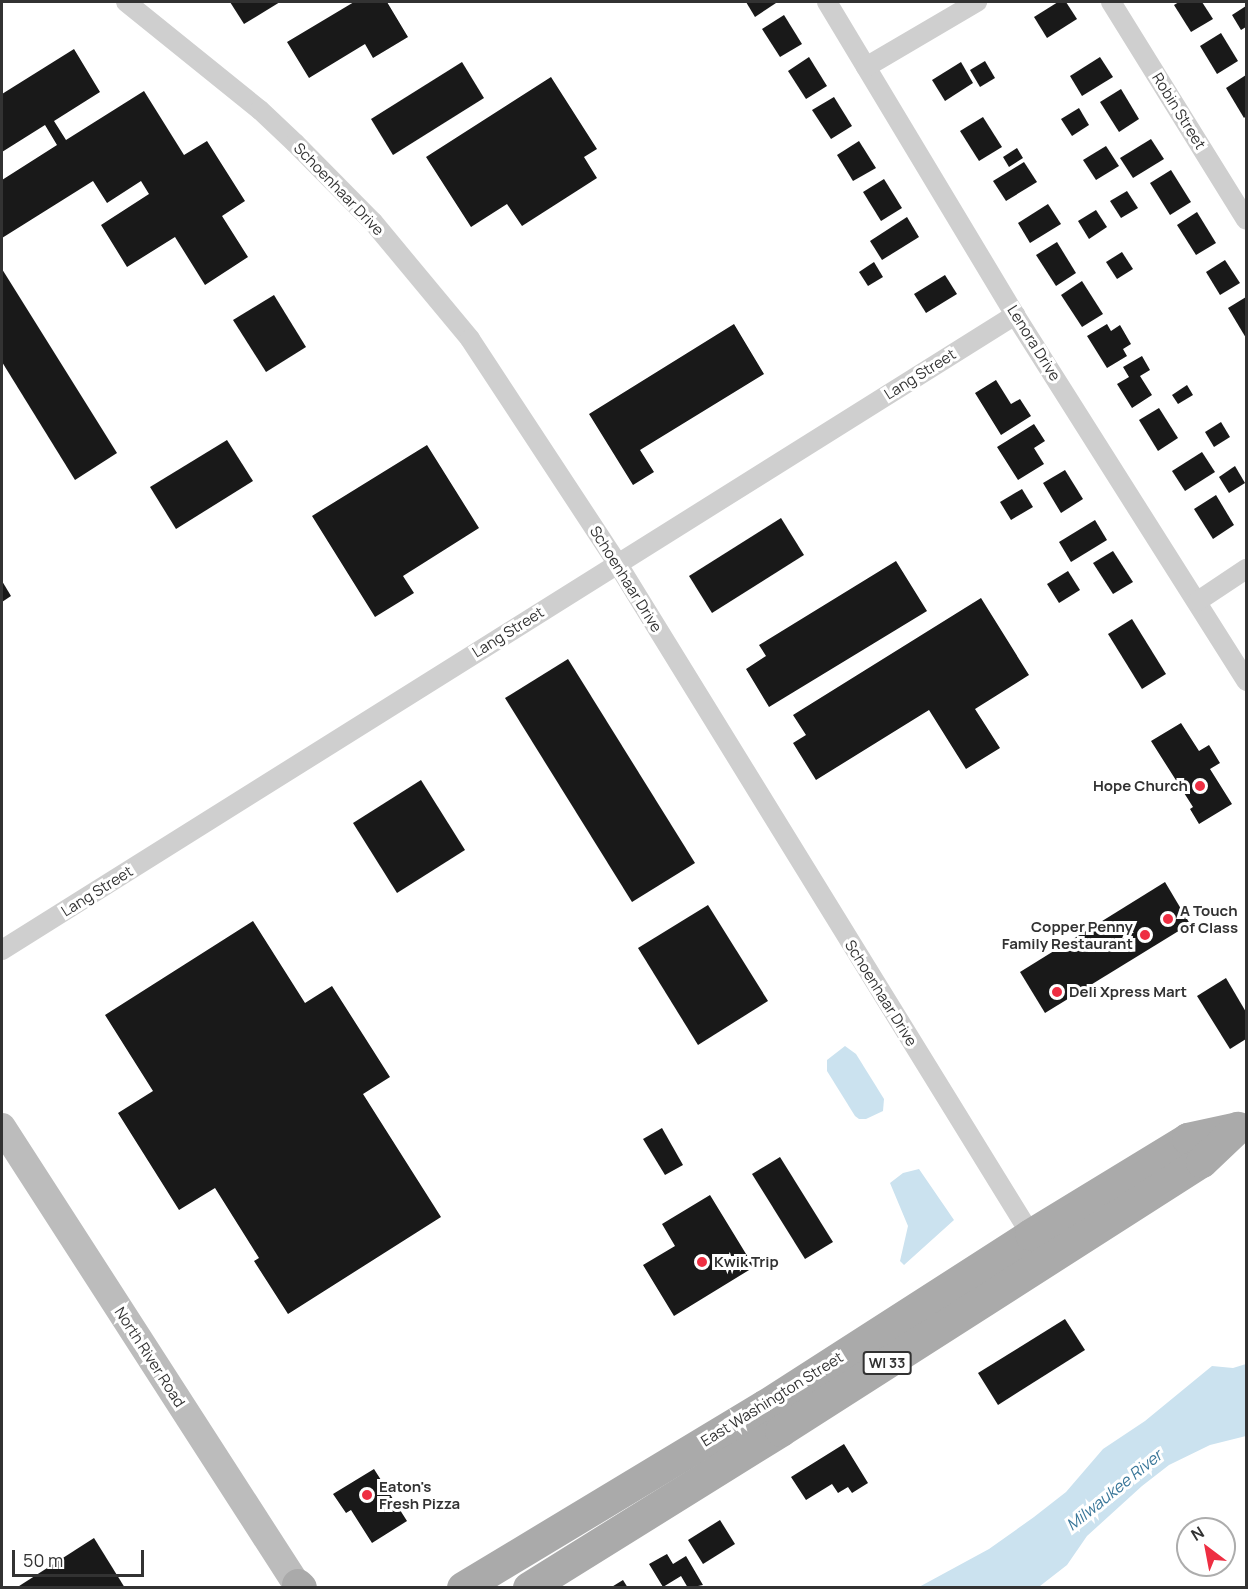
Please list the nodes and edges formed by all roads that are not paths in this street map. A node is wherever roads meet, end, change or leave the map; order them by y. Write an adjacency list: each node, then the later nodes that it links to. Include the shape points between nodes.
1 (126, 2): 8 (street, Schoenhaar Drive, via 260,110 373,222 470,339)
2 (827, 2): 5 (street, Lenora Drive)
3 (977, 2): 5 (street)
4 (1111, 2): 6 (street, Robin Street)
5 (866, 67): 7 (street, Lenora Drive)
6 (1246, 220)
7 (1016, 315): 8 (street, Lang Street); 10 (street, Lenora Drive)
8 (617, 563): 12 (street, Lang Street); 15 (street, Schoenhaar Drive)
9 (1246, 570): 10 (street)
10 (1197, 601): 11 (street, Lenora Drive)
11 (1246, 681)
12 (2, 950)
13 (1242, 1125): 15 (main road, East Washington Street / WI 33, via 1188,1139); 18 (main road, East Washington Street / WI 33, via 1202,1162)
14 (2, 1127): 16 (street, North River Road)
15 (1031, 1235): 17 (main road, East Washington Street / WI 33, via 765,1406)
16 (299, 1587)
17 (463, 1587)
18 (529, 1587)

